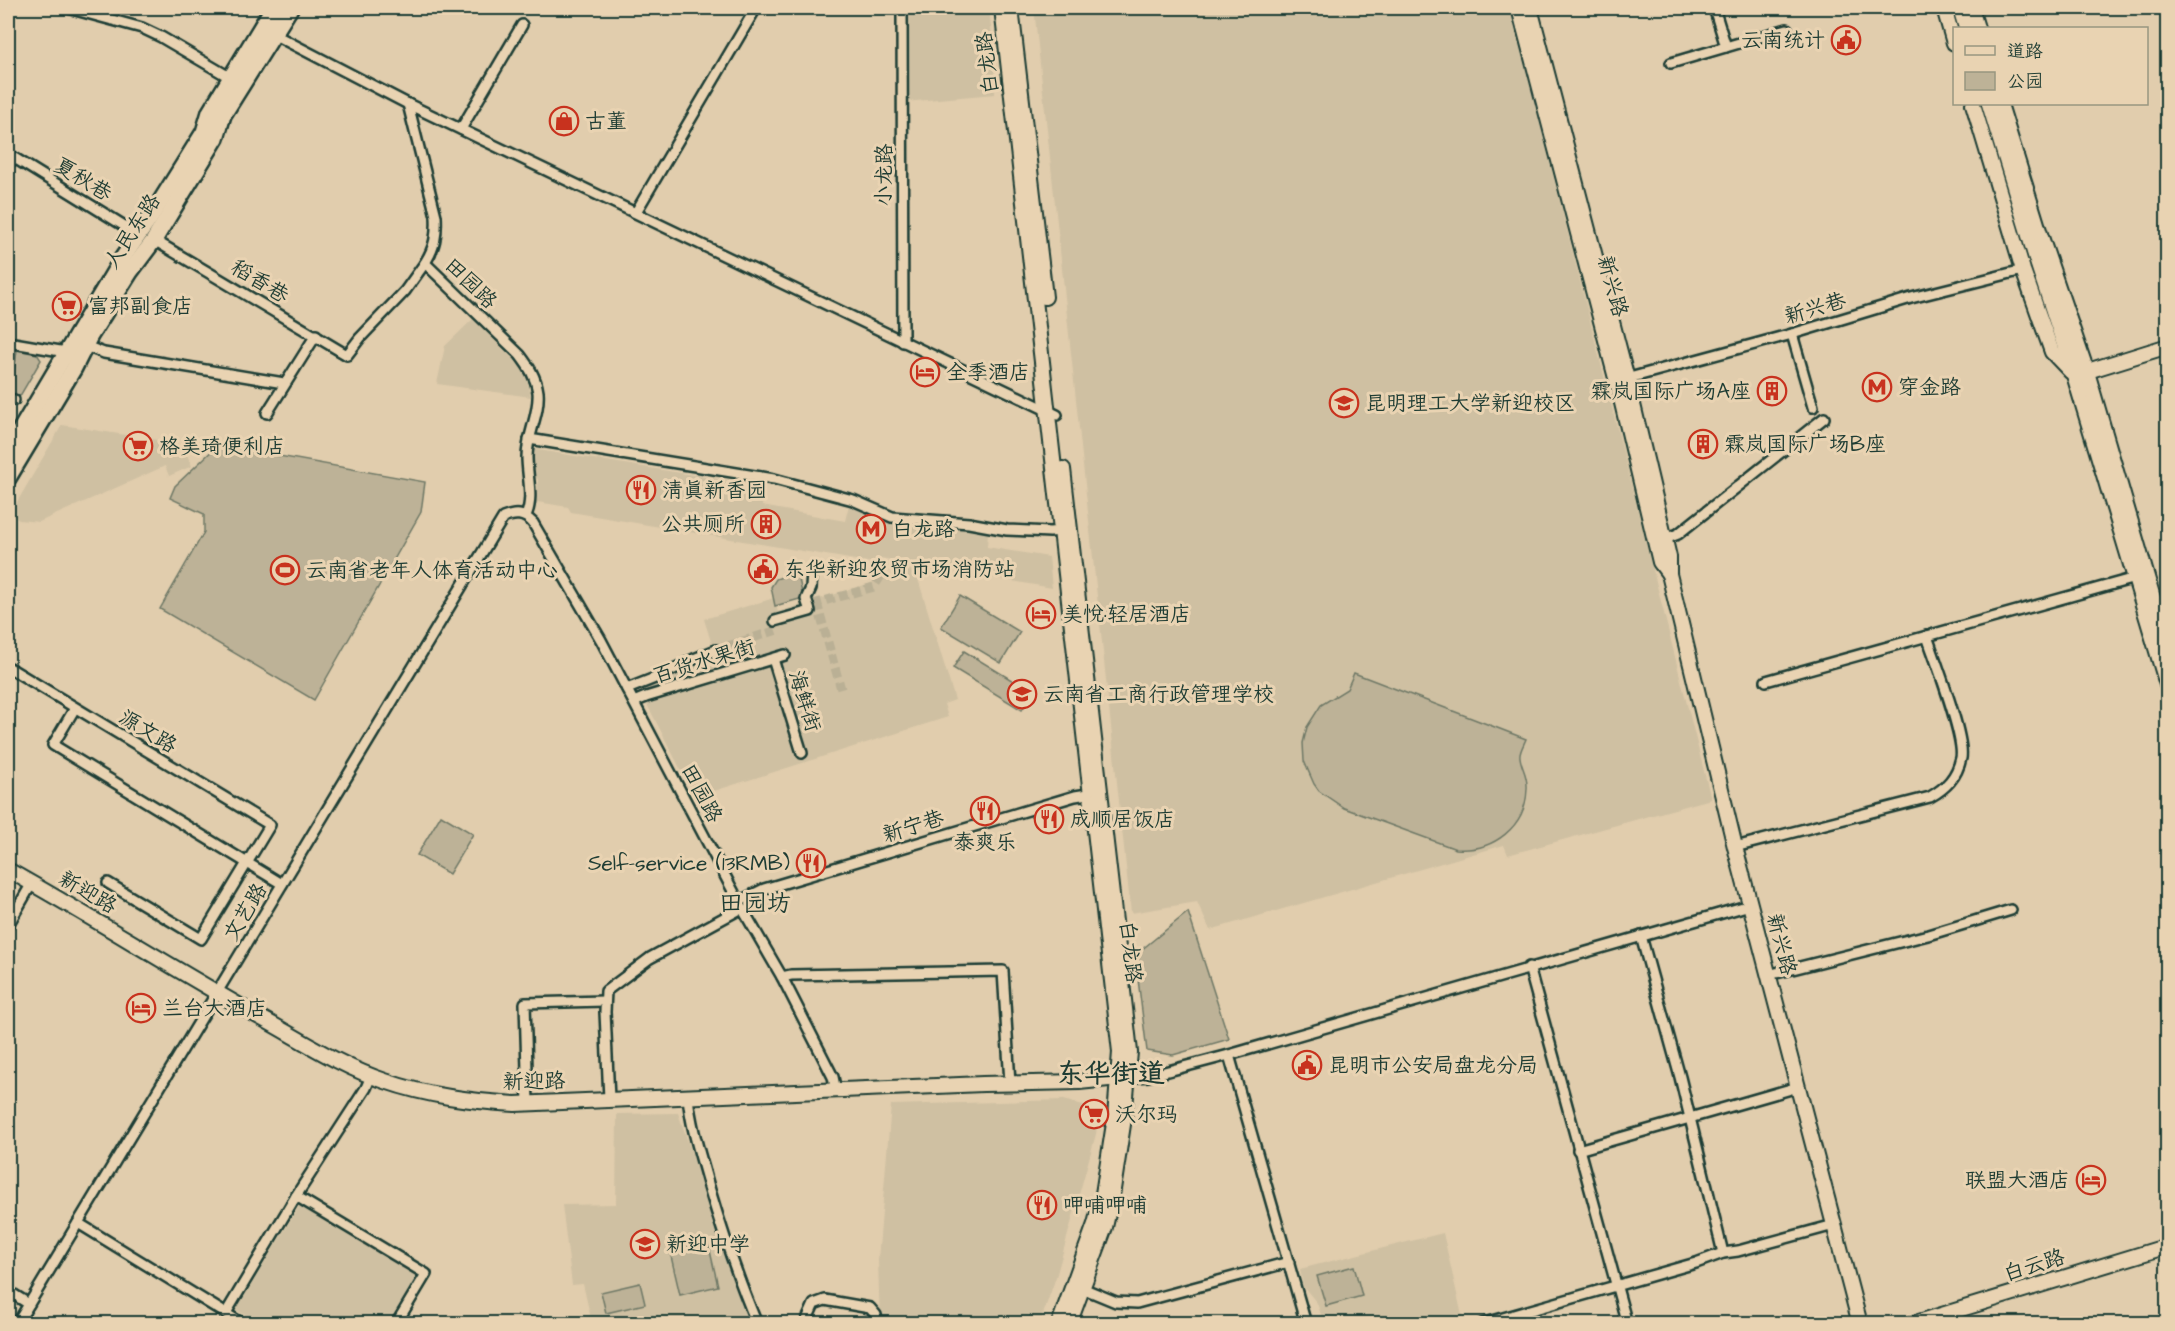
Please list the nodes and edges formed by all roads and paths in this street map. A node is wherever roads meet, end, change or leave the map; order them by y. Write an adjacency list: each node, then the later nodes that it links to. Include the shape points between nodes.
1 (68, 8): 22 (street, via 142,28)
2 (273, 8): 22 (main road, 人民东路)
3 (290, 8): 18 (main road, 人民东路)
4 (756, 8): 29 (street)
5 (902, 8): 36 (street, 小龙路)
6 (1002, 8): 44 (main road, 白龙路)
7 (1011, 8): 44 (main road, 白龙路, via 1038,229)
8 (1519, 8): 41 (main road, 新兴路)
9 (1530, 8): 41 (main road, 新兴路)
10 (1714, 8): 20 (street)
11 (1944, 8): 19 (main road)
12 (1960, 8): 15 (main road)
13 (1971, 8): 16 (main road)
14 (522, 25): 27 (street)
15 (1966, 27)
16 (1977, 27)
17 (1787, 29): 20 (street)
18 (273, 34): 23 (street); 30 (main road, 人民东路, via 223,115 216,138)
19 (1953, 40)
20 (1726, 47): 21 (street)
21 (1671, 63)
22 (231, 78): 30 (main road, 人民东路)
23 (408, 104): 27 (street); 31 (street, 田园路, via 436,216 437,234)
24 (1973, 105): 32 (main road)
25 (1989, 105): 40 (main road, via 2037,262)
26 (2000, 105): 40 (main road)
27 (461, 129): 29 (street)
28 (8, 154): 30 (street, 夏秋巷)
29 (636, 212): 36 (street)
30 (146, 237): 34 (street, 稻香巷); 37 (main road, 人民东路, via 130,272); 39 (main road, 人民东路)
31 (425, 263): 34 (street, 稻香巷, via 347,355); 47 (street, 田园路, via 530,368 538,395)
32 (2023, 270): 33 (street, 新兴巷); 40 (main road, via 2052,352)
33 (1792, 334): 41 (street, 新兴巷); 43 (street)
34 (316, 335): 42 (street)
35 (8, 342): 39 (street)
36 (903, 342): 44 (street)
37 (85, 346): 42 (street, via 104,353); 49 (main road, 人民东路)
38 (2168, 346): 40 (main road)
39 (66, 352): 48 (main road, 人民东路)
40 (2081, 374): 55 (main road); 58 (main road)
41 (1622, 380): 52 (main road, 新兴路); 54 (main road, 新兴路, via 1660,562)
42 (284, 383): 45 (street)
43 (1813, 407)
44 (1052, 413): 51 (main road, 白龙路); 69 (main road, 白龙路)
45 (267, 414)
46 (1824, 418): 52 (street, via 1678,534)
47 (530, 439): 50 (street, 田园路, via 530,498); 51 (street, via 774,479 853,500 892,518 969,523 1007,530)
48 (8, 451)
49 (8, 478)
50 (526, 516): 64 (street, 田园路); 75 (street, 文艺路, via 511,514 503,518)
51 (1060, 531): 69 (main road, 白龙路)
52 (1665, 539): 54 (main road, 新兴路)
53 (812, 572): 56 (street, via 806,599 810,611)
54 (1669, 574): 70 (main road, 新兴路)
55 (2135, 578): 57 (street); 65 (main road)
56 (775, 621)
57 (1927, 636): 63 (street); 70 (street, via 1961,748 1957,770 1946,788 1930,797)
58 (2168, 649)
59 (717, 650): 64 (street)
60 (785, 655): 61 (street, 百货水果街)
61 (773, 659): 66 (street, 百货水果街); 68 (street, 海鲜街)
62 (8, 667): 67 (street, 源文路)
63 (1766, 681)
64 (627, 688): 66 (street, 田园路)
65 (2168, 688)
66 (634, 702): 76 (street, 田园路)
67 (75, 708): 71 (street, via 53,745); 71 (street, 源文路, via 270,825)
68 (802, 753)
69 (1096, 793): 76 (street, 新宁巷, via 764,889); 88 (main road, 白龙路)
70 (1736, 847): 77 (main road, 新兴路)
71 (247, 863): 74 (street, via 201,939); 75 (street)
72 (8, 870): 73 (main road, 新迎路)
73 (32, 883): 79 (street); 84 (main road, 新迎路)
74 (108, 883)
75 (282, 884): 84 (street, 文艺路)
76 (740, 905): 83 (street, 田园路); 85 (street, 新宁巷, via 650,958 606,992)
77 (1750, 905): 80 (street); 82 (main road, 新兴路)
78 (2011, 910): 82 (street)
79 (8, 926)
80 (1641, 936): 81 (street); 95 (street)
81 (1529, 968): 86 (street); 96 (street)
82 (1768, 975): 90 (main road, 新兴路)
83 (782, 977): 89 (street, via 1004,971); 91 (street, 田园路)
84 (217, 993): 87 (main road, 新迎路); 98 (street, 文艺路)
85 (605, 1001): 93 (street); 94 (street, via 525,1003)
86 (1229, 1054): 88 (street, via 1149,1076); 102 (street)
87 (371, 1076): 94 (main road, 新迎路, via 474,1102); 97 (street)
88 (1124, 1078): 89 (main road, 新迎路); 104 (main road, 白龙路, via 1112,1196); 114 (main road, 白龙路, via 1095,1224)
89 (1010, 1083): 91 (main road, 新迎路)
90 (1798, 1087): 95 (street); 99 (main road, 新兴路)
91 (837, 1091): 92 (main road, 新迎路)
92 (688, 1097): 93 (main road, 新迎路); 111 (street, via 690,1123 721,1228)
93 (609, 1099): 94 (main road, 新迎路)
94 (528, 1103)
95 (1690, 1118): 96 (street); 101 (street)
96 (1578, 1150): 103 (street)
97 (296, 1196): 107 (street); 110 (street, via 426,1274)
98 (78, 1223): 106 (street, 文艺路); 107 (street)
99 (1834, 1225): 101 (street); 119 (main road, 新兴路)
100 (2168, 1246): 120 (main road, 白云路)
101 (1723, 1253): 103 (street)
102 (1289, 1262): 104 (street, via 1137,1303 1116,1302); 116 (street)
103 (1617, 1284): 117 (street); 118 (street)
104 (1082, 1288): 115 (main road, 白龙路)
105 (8, 1291): 106 (street)
106 (29, 1304): 108 (street, 文艺路)
107 (226, 1313): 109 (street)
108 (17, 1323)
109 (243, 1323)
110 (396, 1323)
111 (757, 1323)
112 (805, 1323): 113 (street, via 814,1304 825,1300 870,1308)
113 (877, 1323)
114 (1059, 1323)
115 (1069, 1323)
116 (1306, 1323)
117 (1482, 1323)
118 (1627, 1323)
119 (1860, 1323)
120 (1912, 1323)

